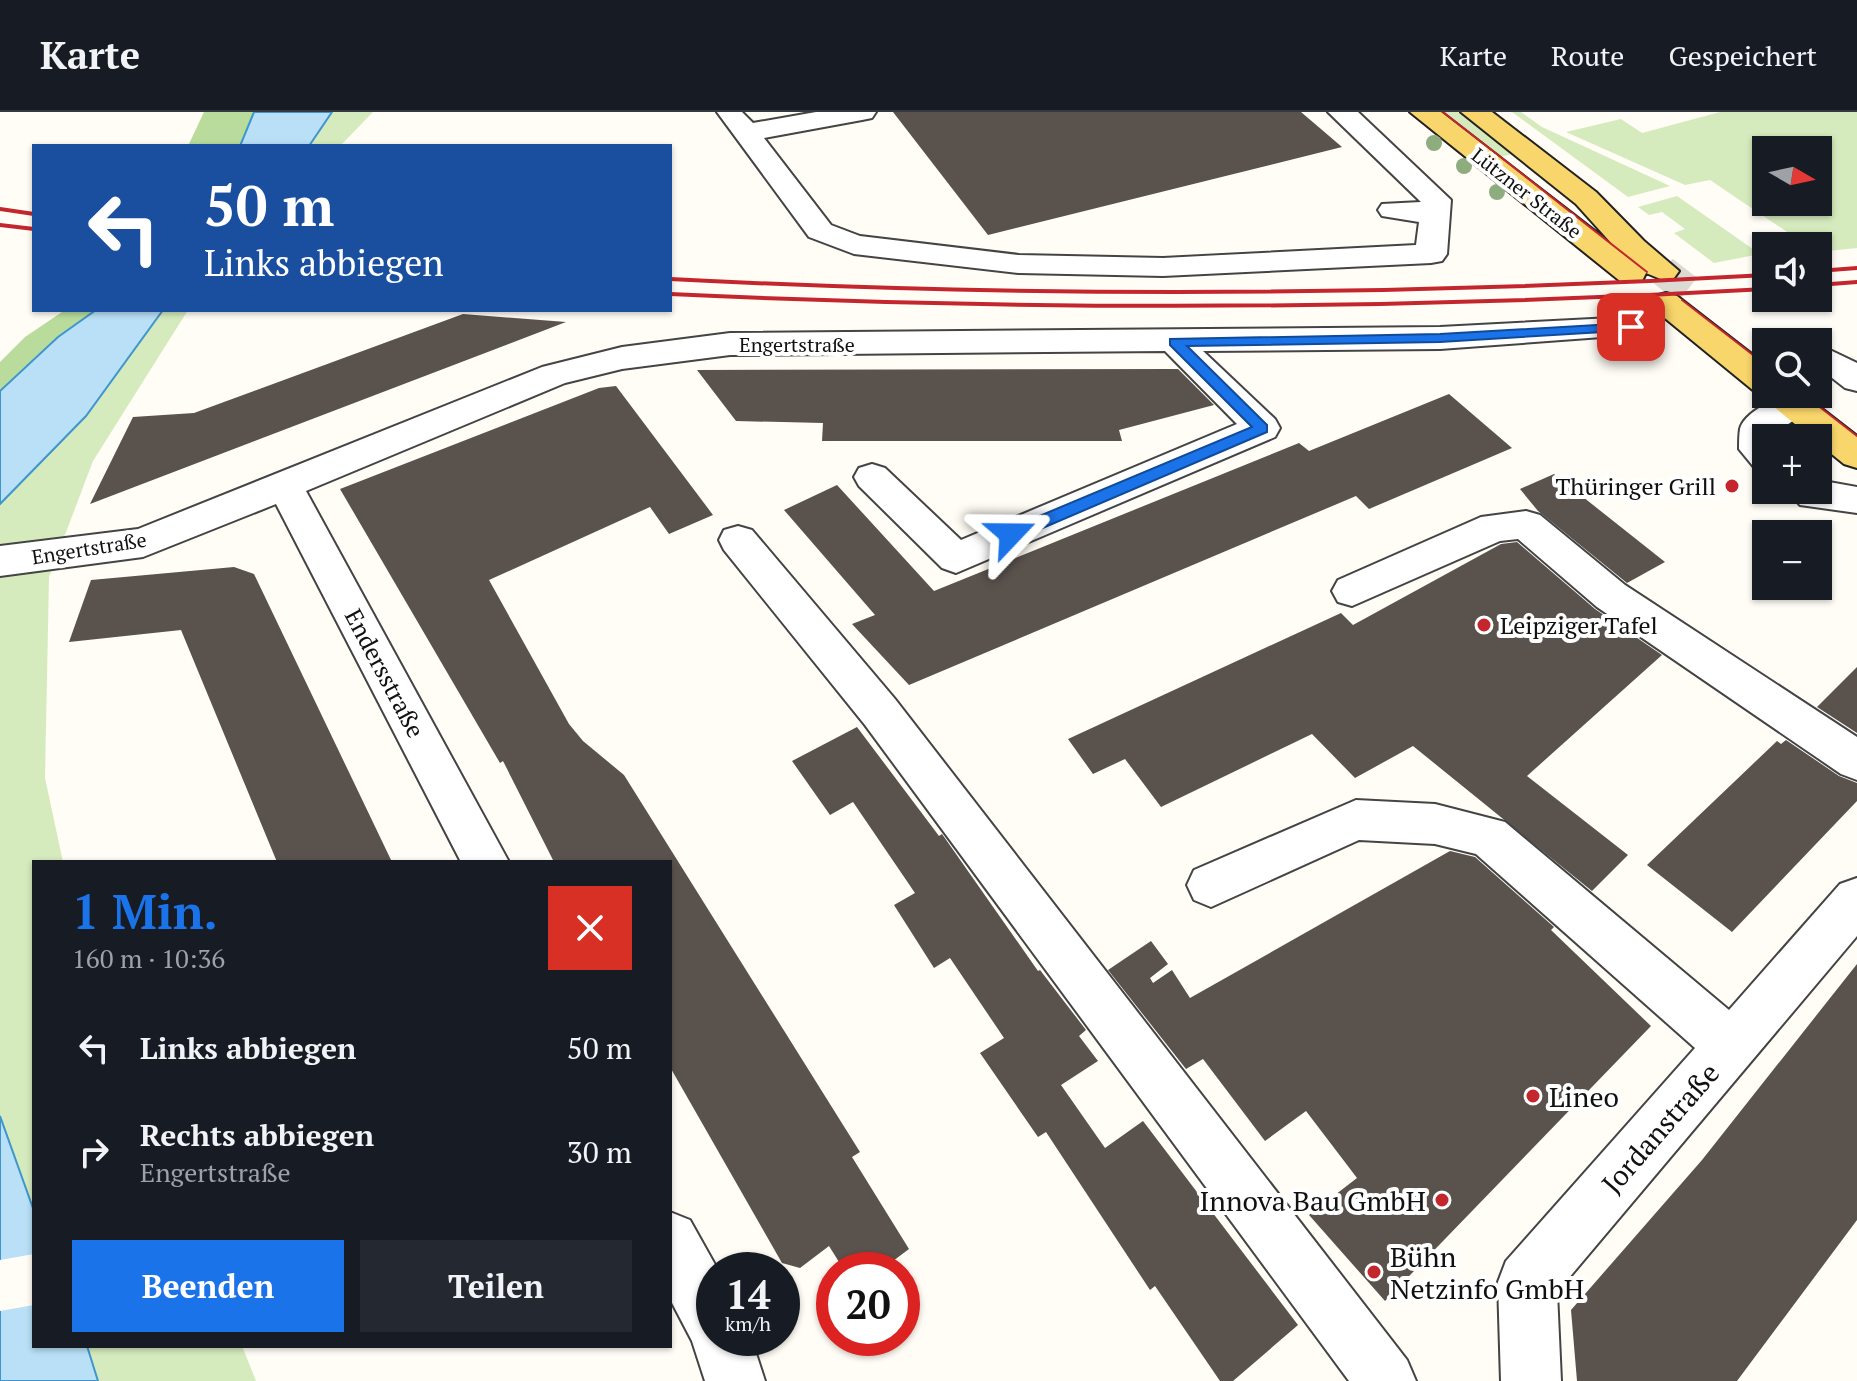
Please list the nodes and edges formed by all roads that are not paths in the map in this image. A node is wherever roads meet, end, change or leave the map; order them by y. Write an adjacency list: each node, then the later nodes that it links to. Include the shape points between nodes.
1 (862, 112): 5 (street)
2 (1342, 112): 7 (street, via 1436,200)
3 (1424, 112): 10 (main road, Lützner Straße)
4 (1475, 112): 10 (main road, Lützner Straße, via 1586,198)
5 (737, 123): 9 (street)
6 (1393, 210): 7 (street)
7 (1435, 215): 9 (street, via 1431,254 1163,267 1019,264 854,245)
8 (866, 230): 9 (street)
9 (820, 231)
10 (1632, 261): 11 (main road)
11 (1676, 291): 14 (main road); 15 (main road)
12 (1631, 327): 13 (street, Engertstraße, via 1440,338)
13 (1175, 342): 22 (street, via 1262,428 956,558); 23 (street, Engertstraße, via 730,344 668,350 554,375)
14 (1752, 342)
15 (1752, 346)
16 (1832, 403): 19 (main road)
17 (1781, 408): 20 (street)
18 (1824, 408): 21 (main road)
19 (1857, 421)
20 (1762, 424)
21 (1857, 455)
22 (872, 477)
23 (284, 484): 27 (street, Engertstraße, via 143,543); 30 (street, Endersstraße)
24 (1832, 498): 25 (street)
25 (1857, 500)
26 (738, 540): 38 (street, via 880,712)
27 (0, 561)
28 (1352, 591): 29 (street, via 1495,527 1526,525 1611,596)
29 (1857, 761)
30 (484, 860)
31 (1211, 885): 33 (street, via 1356,820 1435,824 1489,836)
32 (1857, 900): 33 (street, Jordanstraße)
33 (1731, 1046): 39 (street, Jordanstraße, via 1527,1282)
34 (672, 1244): 35 (street)
35 (696, 1288)
36 (727, 1356): 37 (street)
37 (735, 1381)
38 (1386, 1381)
39 (1531, 1381)

